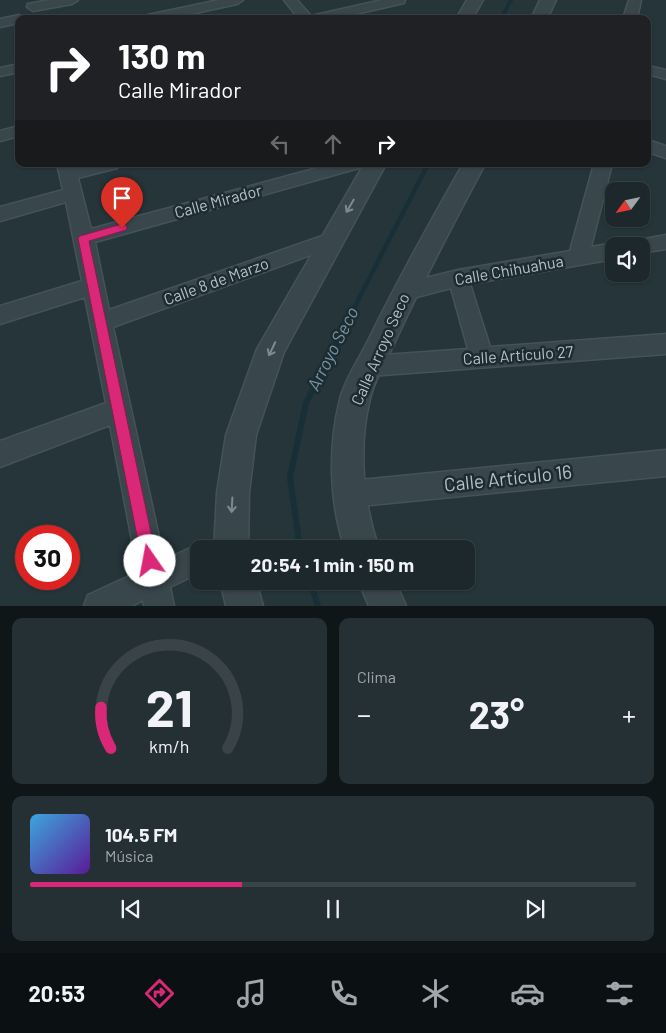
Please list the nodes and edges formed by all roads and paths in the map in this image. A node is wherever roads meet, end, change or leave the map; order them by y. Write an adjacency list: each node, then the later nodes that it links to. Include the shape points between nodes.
1 (72, 0): 8 (street)
2 (237, 0): 9 (street)
3 (290, 0): 10 (street)
4 (399, 0): 11 (street)
5 (474, 0): 12 (street)
6 (548, 0): 13 (street)
7 (635, 0): 14 (street)
8 (34, 11)
9 (167, 15)
10 (303, 15)
11 (333, 15)
12 (466, 15)
13 (541, 15)
14 (631, 15)
15 (15, 20): 16 (street)
16 (0, 23)
17 (15, 69): 19 (street)
18 (651, 71): 20 (street)
19 (0, 72)
20 (666, 75)
21 (15, 133): 22 (street)
22 (0, 136)
23 (651, 147): 24 (street)
24 (666, 152)
25 (102, 167): 30 (street)
26 (342, 167): 32 (street, Calle Mirador)
27 (372, 167): 33 (street, one-way to 33)
28 (472, 167): 40 (street, Calle Arroyo Seco)
29 (602, 167): 37 (street)
30 (69, 178): 31 (street); 32 (street)
31 (0, 214)
32 (84, 238): 39 (street)
33 (331, 240): 42 (street, Calle 8 de Marzo); 50 (street, one-way to 50, via 271,349 242,435)
34 (666, 242): 35 (street)
35 (650, 245)
36 (605, 253): 37 (street, Calle Chihuahua)
37 (578, 258): 38 (street, Calle Chihuahua)
38 (458, 278): 40 (street, Calle Chihuahua); 44 (street)
39 (93, 286): 41 (street); 42 (street)
40 (405, 291): 45 (street, Calle Arroyo Seco)
41 (0, 315)
42 (100, 322): 46 (street)
43 (666, 344): 44 (street, Calle Artículo 27)
44 (482, 357): 45 (street, Calle Artículo 27)
45 (370, 366): 49 (street, Calle Arroyo Seco, via 355,398 348,445)
46 (118, 410): 47 (street); 55 (street)
47 (0, 454)
48 (666, 463): 49 (street, Calle Artículo 16)
49 (350, 494): 51 (street, Calle Arroyo Seco)
50 (227, 540)
51 (359, 540)
52 (190, 565): 55 (street)
53 (240, 590): 57 (street)
54 (380, 590): 58 (street)
55 (156, 593): 56 (street)
56 (99, 606)
57 (244, 606)
58 (388, 606)

